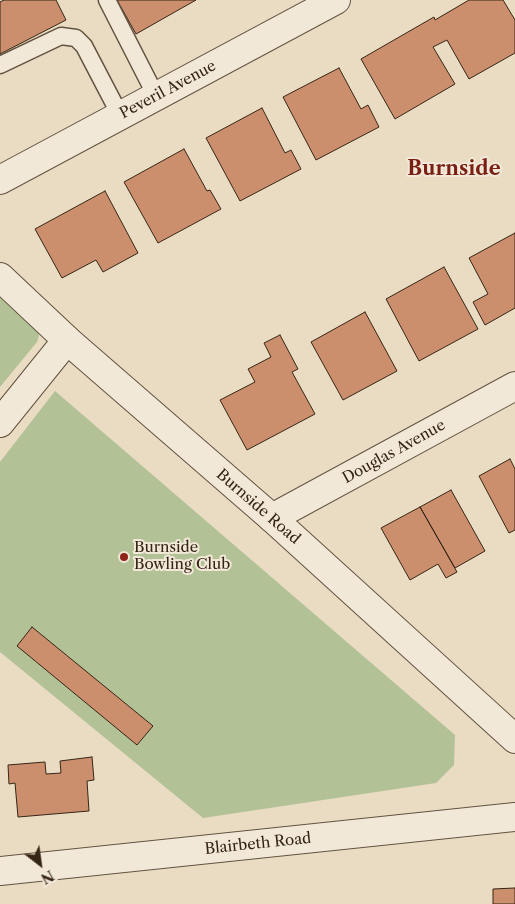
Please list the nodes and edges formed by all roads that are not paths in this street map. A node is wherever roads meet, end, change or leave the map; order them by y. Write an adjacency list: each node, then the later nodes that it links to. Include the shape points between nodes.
1 (107, 0): 4 (lane)
2 (336, 0): 4 (street, Peveril Avenue)
3 (0, 65): 5 (lane, via 60,36 76,38 84,46)
4 (156, 96): 5 (street, Peveril Avenue)
5 (120, 115): 6 (street, Peveril Avenue)
6 (0, 180)
7 (0, 277): 8 (street, Burnside Road)
8 (67, 340): 10 (street); 11 (street, Burnside Road)
9 (515, 386): 11 (street, Douglas Avenue)
10 (0, 423)
11 (272, 518): 12 (street, Burnside Road)
12 (515, 739)
13 (515, 817): 14 (street, Blairbeth Road)
14 (0, 871)

